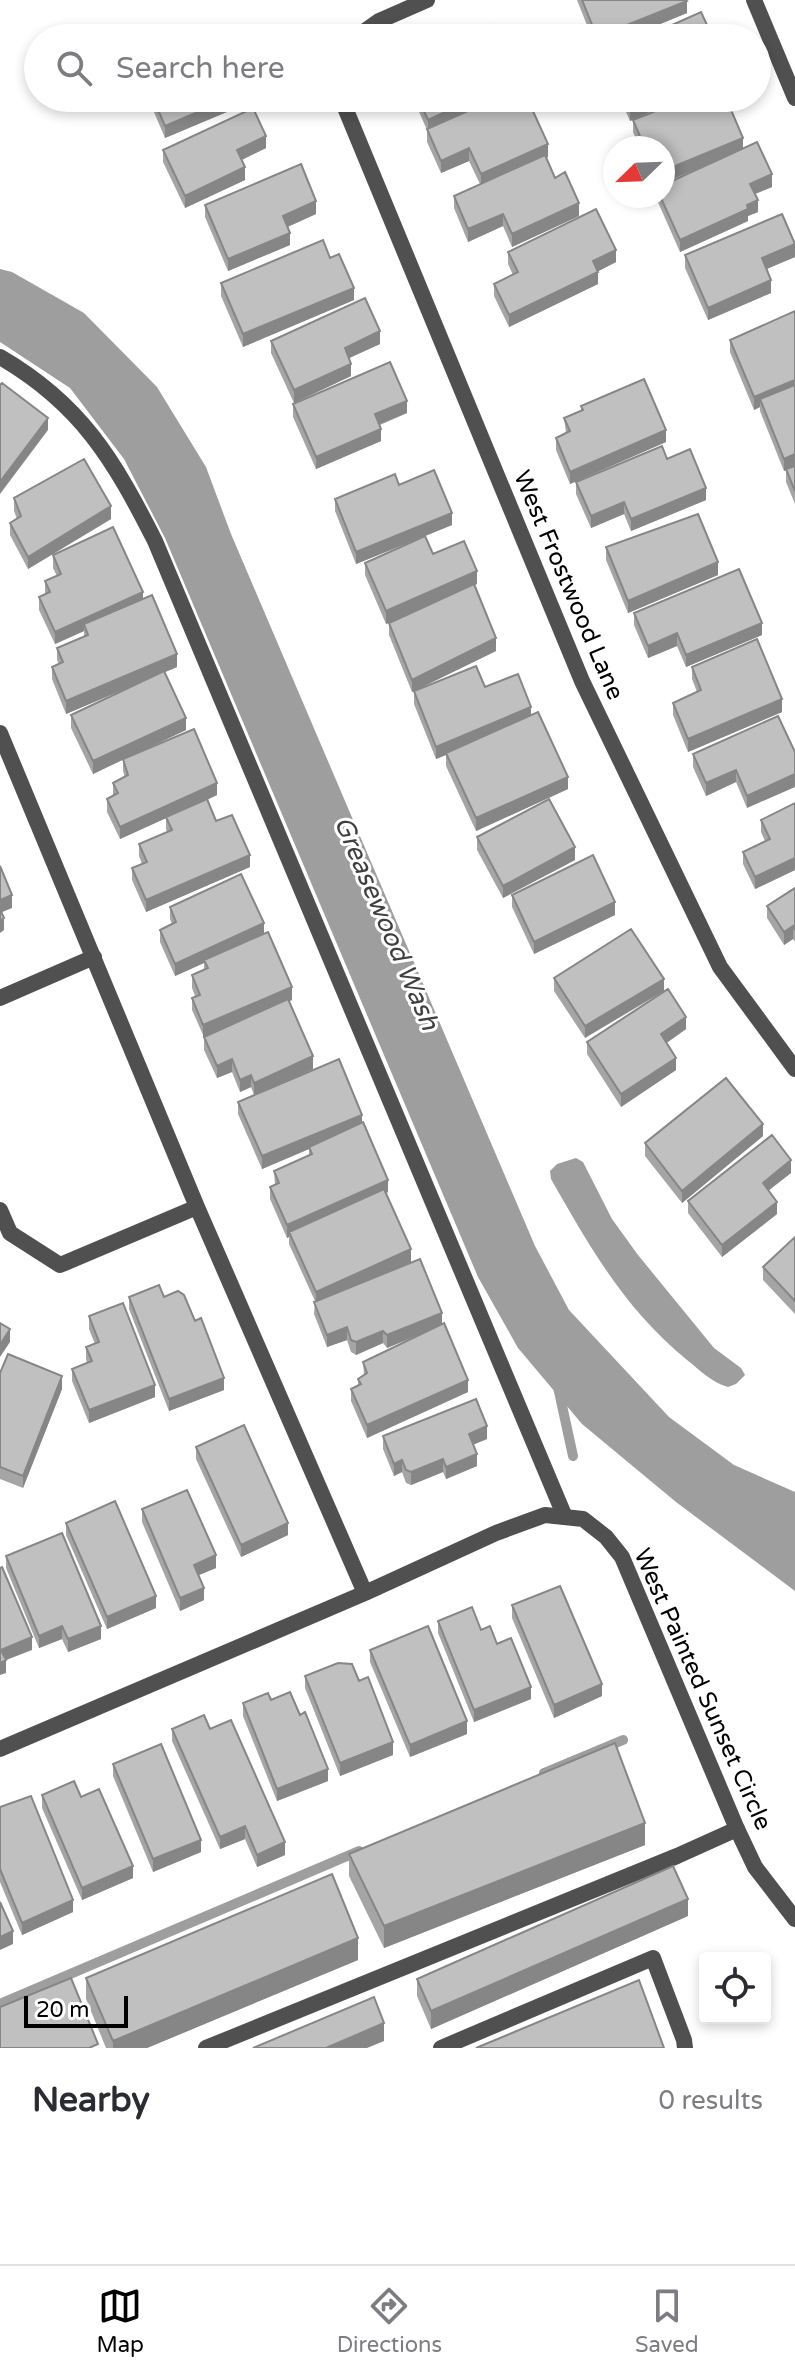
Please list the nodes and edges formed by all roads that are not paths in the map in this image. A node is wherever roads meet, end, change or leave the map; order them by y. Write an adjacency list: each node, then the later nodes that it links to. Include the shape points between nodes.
1 (427, 0): 3 (street)
2 (754, 0): 4 (street)
3 (375, 24)
4 (764, 24)
5 (771, 41): 6 (street)
6 (795, 98)
7 (347, 112): 12 (street, West Frostwood Lane, via 582,681 720,967)
8 (0, 357): 15 (street, via 35,377 85,424 122,476 155,541)
9 (0, 733): 10 (street)
10 (94, 957): 11 (street); 13 (street)
11 (0, 998)
12 (795, 1069)
13 (197, 1207): 14 (street, via 60,1265 10,1233); 16 (street)
14 (0, 1210)
15 (565, 1517): 16 (street, via 545,1515 496,1533); 18 (street, West Painted Sunset Circle, via 583,1519 622,1557)
16 (365, 1593): 17 (street)
17 (0, 1749)
18 (737, 1829): 19 (street, West Painted Sunset Circle, via 755,1867); 20 (street)
19 (795, 1919)
20 (206, 2048)
21 (441, 2048): 22 (street, via 653,1958)
22 (685, 2048)

